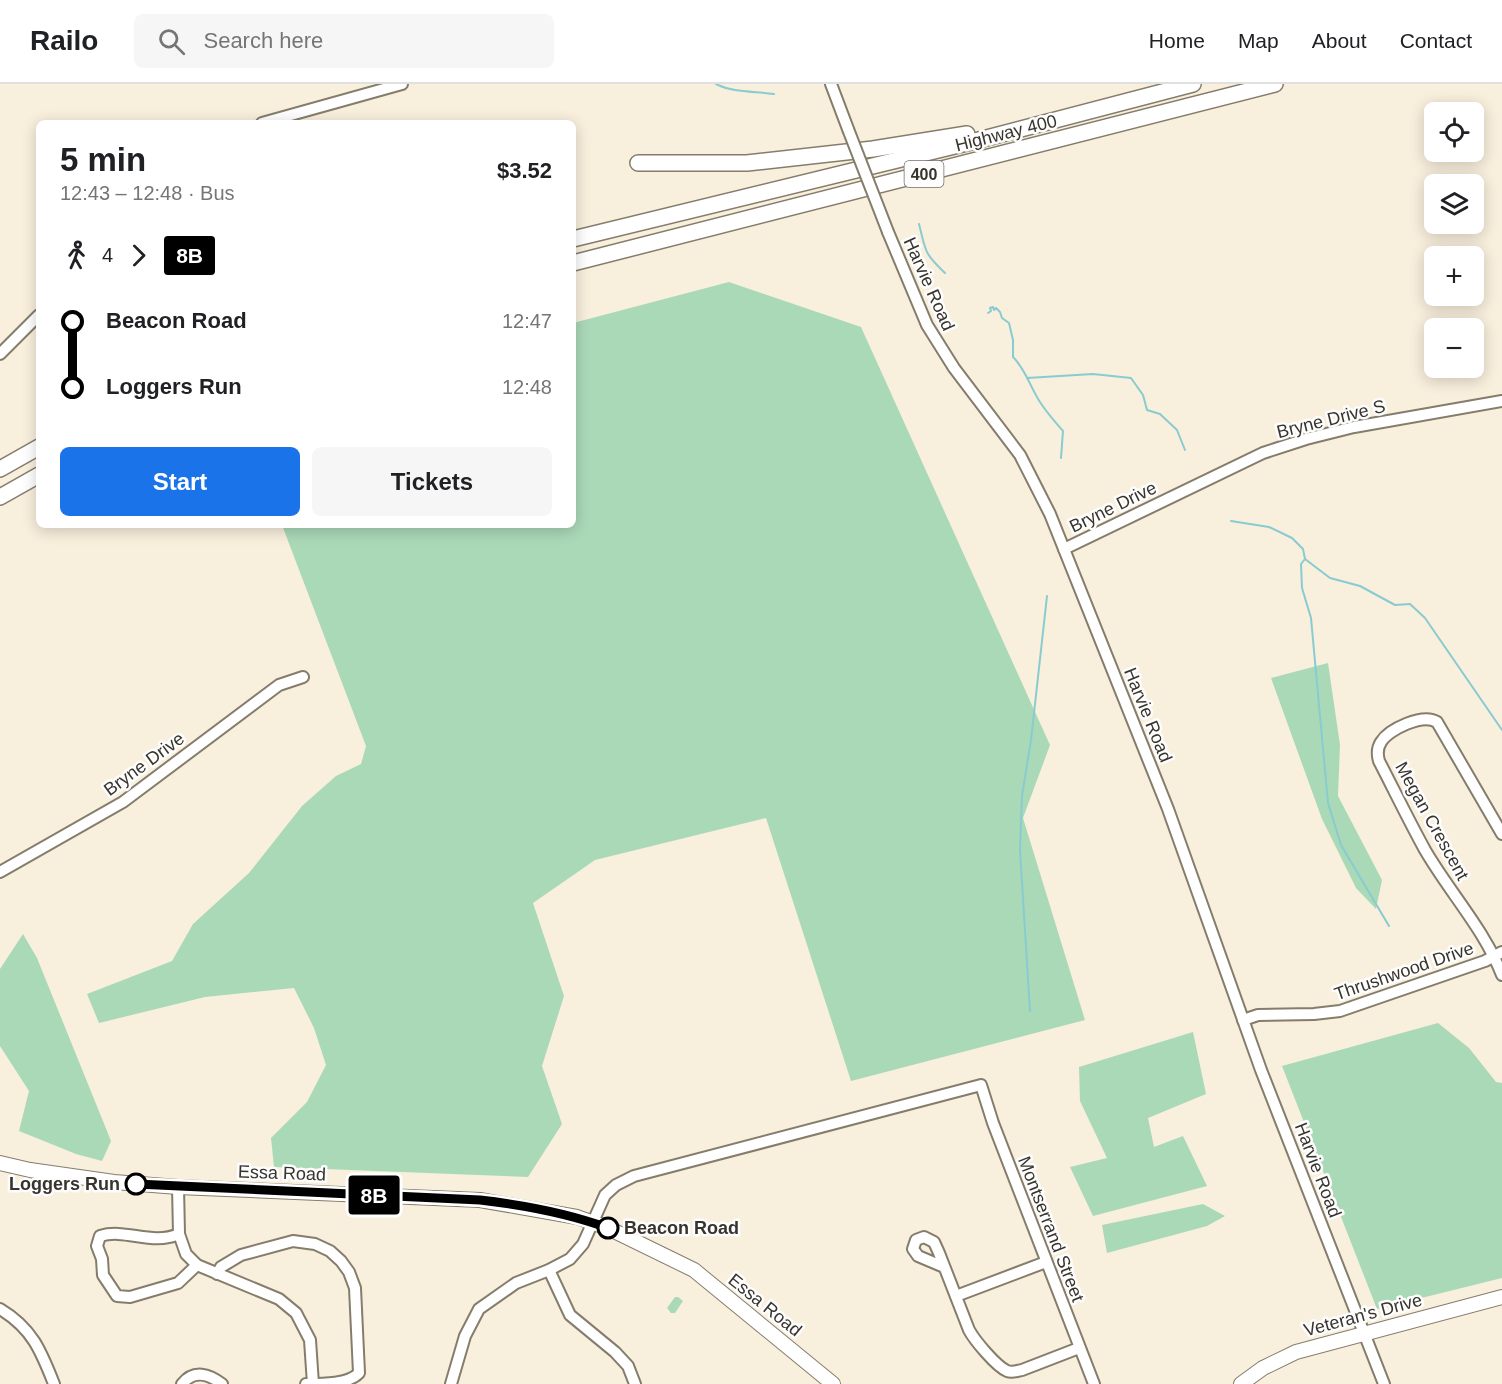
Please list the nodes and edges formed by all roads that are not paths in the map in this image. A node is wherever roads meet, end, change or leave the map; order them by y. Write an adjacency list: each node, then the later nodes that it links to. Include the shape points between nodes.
1 (402, 84): 5 (street)
2 (831, 84): 18 (street, Harvie Road, bridge, via 927,325 954,368 1020,455)
3 (1192, 84): 6 (highway, Highway 400 / 400)
4 (1275, 84): 9 (highway, Highway 400 / 400)
5 (273, 120)
6 (1050, 122): 7 (highway, via 1016,124 873,149 747,163); 8 (highway, Highway 400 / 400)
7 (638, 163)
8 (576, 238)
9 (576, 262)
10 (36, 318): 11 (street)
11 (0, 354)
12 (1502, 401): 16 (street, Bryne Drive S, via 1306,438 1263,453)
13 (36, 449): 14 (highway)
14 (0, 469)
15 (36, 478): 17 (highway)
16 (1176, 494): 18 (street, Bryne Drive)
17 (0, 497)
18 (1064, 549): 24 (street, Harvie Road, via 1168,810)
19 (303, 677): 21 (street, Bryne Drive, via 279,685 123,802)
20 (1502, 834): 22 (street, Megan Crescent, via 1434,719 1417,719 1381,742 1377,751 1379,761 1420,840)
21 (0, 872)
22 (1498, 954): 23 (street); 24 (street, Thrushwood Drive, via 1340,1011 1258,1015)
23 (1502, 975)
24 (1243, 1020): 37 (street, Harvie Road)
25 (0, 1163): 26 (main road, Essa Road, via 114,1182)
26 (178, 1187): 27 (main road, Essa Road, via 480,1200); 28 (street)
27 (593, 1222): 29 (street, Montserrand Street, via 605,1195 634,1176 981,1085); 32 (street, via 577,1252); 46 (main road, Essa Road, via 694,1270)
28 (180, 1234): 30 (street, via 186,1254); 30 (street, via 168,1239 108,1233 100,1236 97,1246 103,1275 117,1296 130,1297 178,1283)
29 (1046, 1262): 34 (street); 38 (street, Montserrand Street)
30 (197, 1265): 33 (street)
31 (944, 1267): 34 (street)
32 (549, 1270): 44 (street, via 516,1283 479,1309 465,1336); 45 (street, via 570,1315 615,1352 628,1366)
33 (217, 1274): 43 (street, via 279,1299 296,1313 310,1340); 43 (street, via 221,1267 241,1255 293,1241 315,1244 341,1261 355,1288 359,1373 347,1382)
34 (956, 1296): 38 (street, via 973,1338 1006,1371 1022,1370)
35 (1502, 1297): 37 (main road, Veteran's Drive)
36 (0, 1309): 39 (street, via 30,1334)
37 (1364, 1333): 48 (main road, Veteran's Drive, via 1296,1352); 49 (street, Harvie Road)
38 (1079, 1348): 47 (street, Montserrand Street)
39 (54, 1384)
40 (182, 1384): 41 (street, via 186,1378 211,1375)
41 (222, 1384)
42 (306, 1384): 43 (street)
43 (313, 1384)
44 (451, 1384)
45 (635, 1384)
46 (834, 1384)
47 (1094, 1384)
48 (1241, 1384)
49 (1384, 1384)

